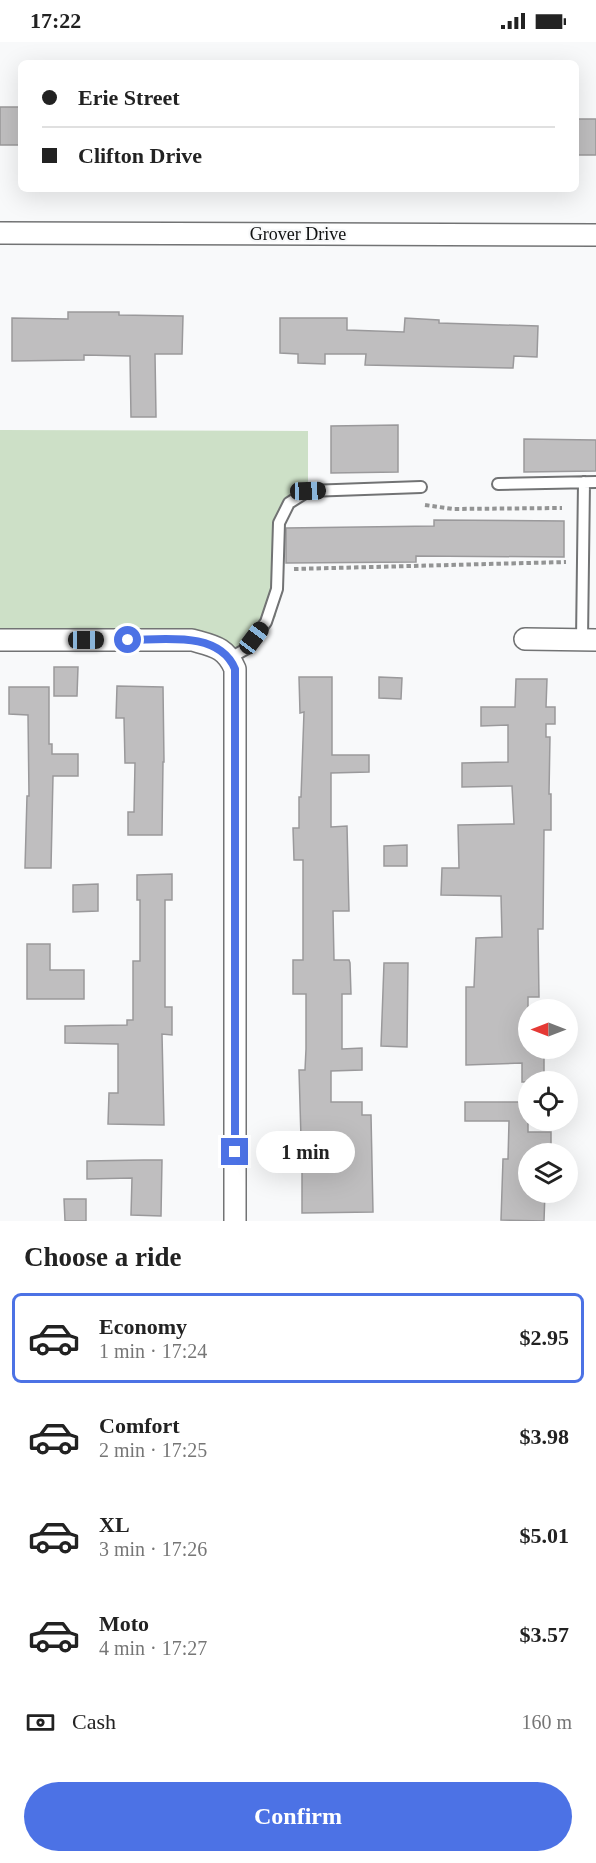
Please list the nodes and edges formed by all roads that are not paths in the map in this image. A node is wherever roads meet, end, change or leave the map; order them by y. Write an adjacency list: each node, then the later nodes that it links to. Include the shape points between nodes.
1 (0, 233): 2 (street, Grover Drive)
2 (596, 235)
3 (584, 482): 4 (lane); 5 (lane); 9 (lane)
4 (596, 482)
5 (498, 484)
6 (421, 487): 10 (lane, via 308,491 289,503 279,523 277,589 266,622 246,649)
7 (525, 639): 9 (street)
8 (0, 640): 10 (street, via 192,640 217,647)
9 (589, 640)
10 (230, 658): 11 (street, via 235,669)
11 (235, 1221)

